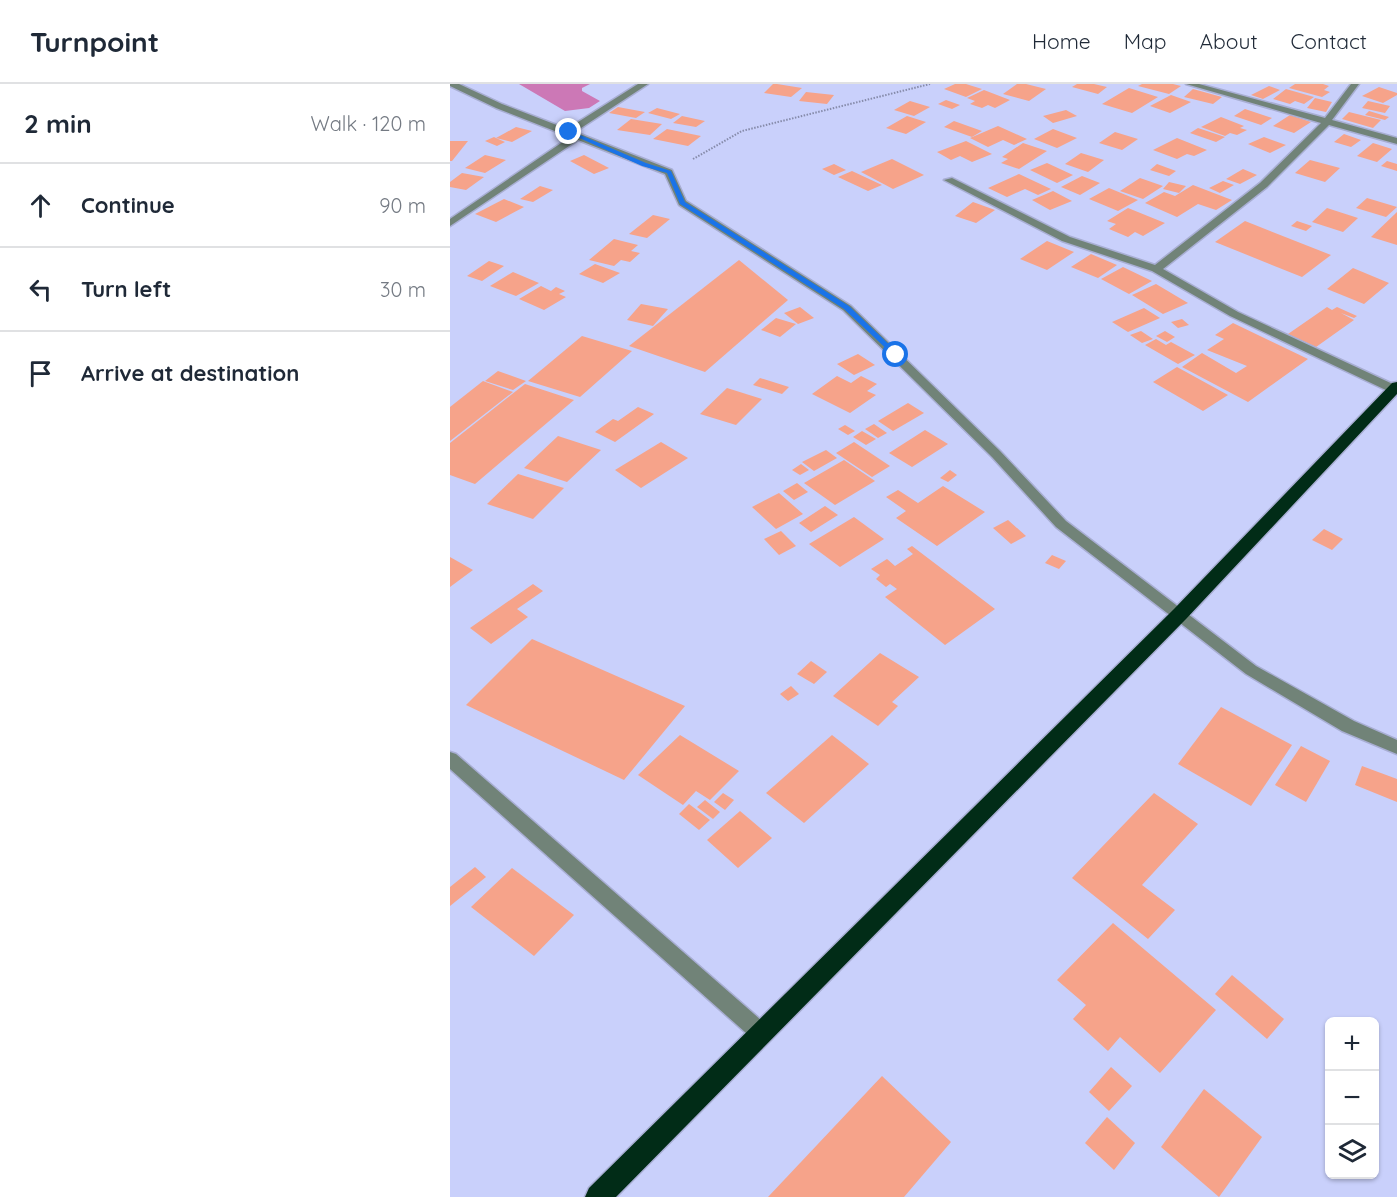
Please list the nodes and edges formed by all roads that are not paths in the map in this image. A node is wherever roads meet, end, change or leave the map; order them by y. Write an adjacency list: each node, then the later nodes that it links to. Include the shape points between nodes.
1 (452, 84): 6 (street)
2 (644, 84): 6 (street)
3 (1192, 84): 5 (street)
4 (1355, 84): 5 (street)
5 (1328, 122): 7 (street); 10 (street, via 1292,160)
6 (573, 134): 9 (street); 12 (street, via 669,172 682,203 847,308 996,454 1061,524)
7 (1397, 141)
8 (949, 180): 10 (street, via 1066,239)
9 (450, 223)
10 (1156, 269): 11 (street, via 1234,314)
11 (1396, 387): 12 (highway)
12 (1180, 614): 13 (street, via 1251,670 1348,726); 15 (highway)
13 (1397, 747)
14 (450, 759): 15 (street)
15 (762, 1034): 16 (highway)
16 (598, 1197)

